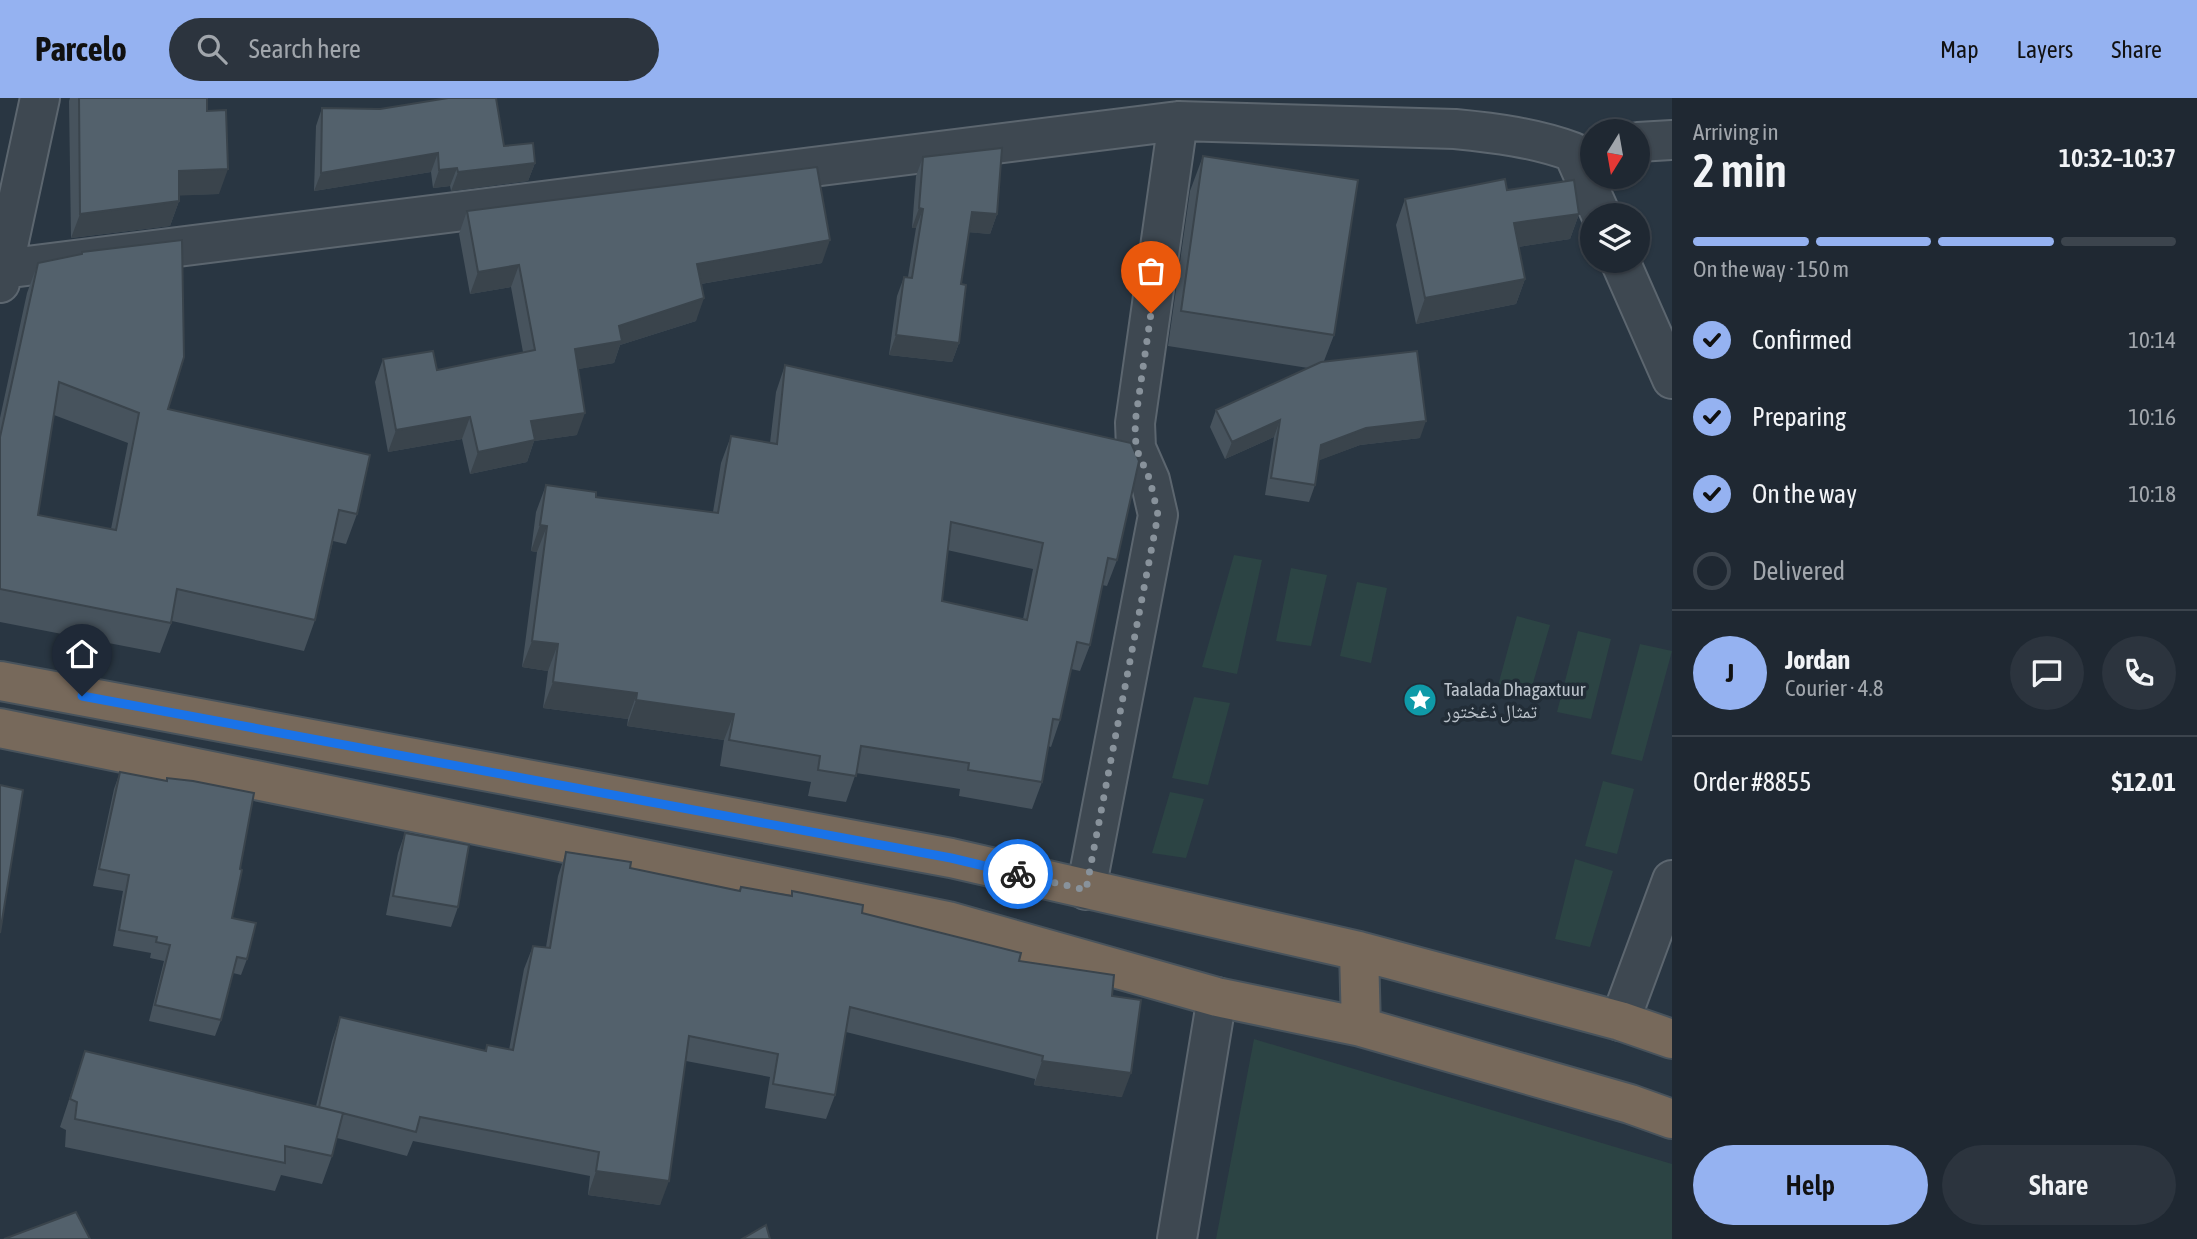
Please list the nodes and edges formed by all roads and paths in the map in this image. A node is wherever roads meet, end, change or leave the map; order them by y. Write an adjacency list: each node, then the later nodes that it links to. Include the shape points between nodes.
1 (40, 98): 7 (street)
2 (1178, 121): 5 (street, via 1455,129); 7 (street); 12 (street, via 1135,423 1136,448 1158,515)
3 (1672, 140): 4 (street)
4 (1650, 141)
5 (1580, 149)
6 (1625, 273): 8 (street)
7 (2, 276)
8 (1672, 379)
9 (0, 681): 12 (highway, via 951,858)
10 (0, 728): 14 (highway, via 948,921)
11 (1672, 880): 15 (street)
12 (1086, 890): 13 (highway)
13 (1359, 951): 15 (highway); 16 (highway)
14 (1217, 997): 16 (highway); 19 (street)
15 (1620, 1021): 17 (highway)
16 (1361, 1027): 18 (highway)
17 (1672, 1039)
18 (1672, 1119)
19 (1177, 1239)

